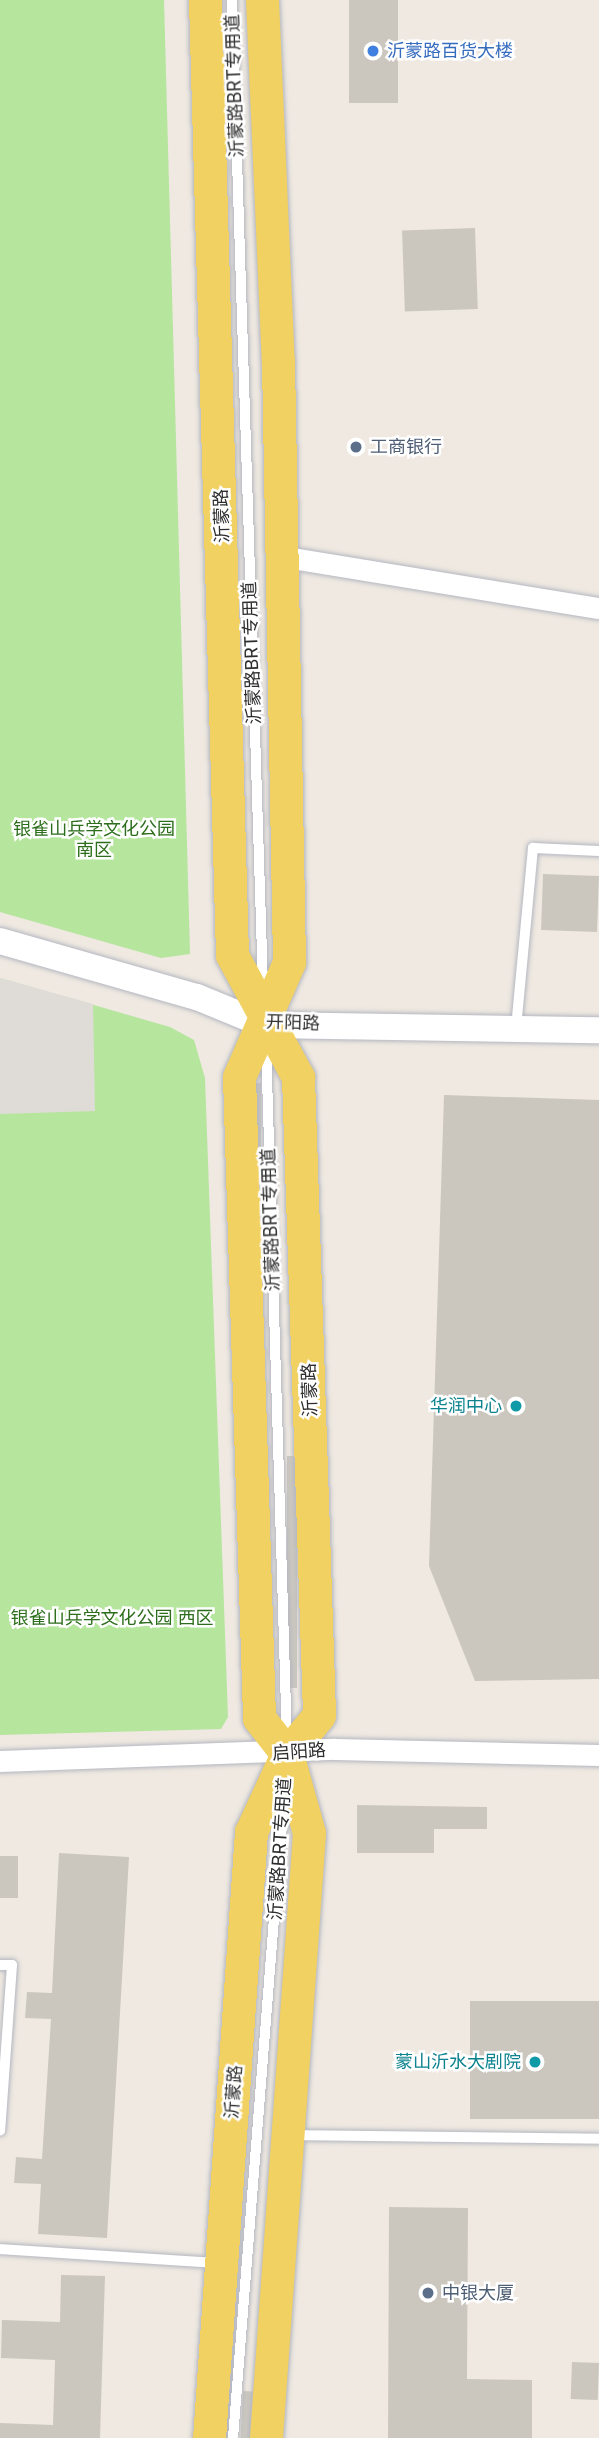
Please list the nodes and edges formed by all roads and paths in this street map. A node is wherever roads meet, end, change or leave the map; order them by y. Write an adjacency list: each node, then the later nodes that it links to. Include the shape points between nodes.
1 (205, 0): 8 (main road, 沂蒙路, via 232,955)
2 (232, 0): 8 (lane, 沂蒙路BRT专用道)
3 (262, 0): 4 (main road)
4 (280, 556): 5 (street); 8 (main road, via 289,962)
5 (599, 608)
6 (599, 850): 9 (lane, via 533,848)
7 (0, 942): 8 (street, 开阳路, via 197,997)
8 (265, 1025): 9 (street, 开阳路); 11 (main road, via 239,1077 259,1718); 11 (main road, 沂蒙路, via 299,1077 311,1395 319,1715)
9 (516, 1028): 10 (street, 开阳路)
10 (599, 1030)
11 (287, 1754): 12 (street, 启阳路); 13 (street, 启阳路); 17 (main road, via 309,1833); 20 (main road, 沂蒙路, via 251,1832); 22 (lane, 沂蒙路BRT专用道)
12 (599, 1755)
13 (0, 1761)
14 (0, 1965): 15 (lane, via 12,1965)
15 (3, 2091): 16 (lane)
16 (0, 2131)
17 (286, 2135): 18 (lane); 23 (main road)
18 (599, 2139)
19 (0, 2249): 20 (lane)
20 (222, 2264): 21 (main road, 沂蒙路)
21 (209, 2438)
22 (233, 2438)
23 (266, 2438)

